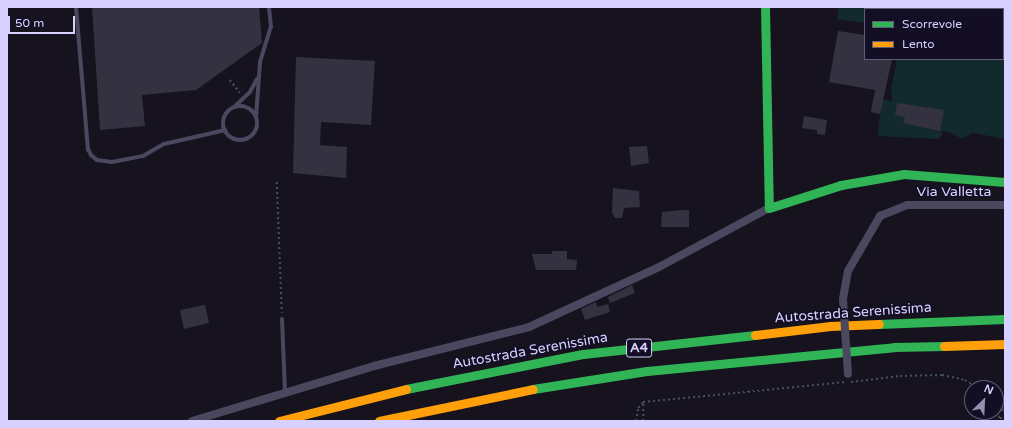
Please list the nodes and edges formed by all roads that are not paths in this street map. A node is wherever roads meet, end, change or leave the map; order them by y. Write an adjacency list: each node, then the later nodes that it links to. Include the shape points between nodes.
1 (76, 7): 7 (lane, via 88,149 97,160 112,162 143,156 164,144)
2 (269, 7): 4 (lane, via 271,26)
3 (765, 7): 10 (main road)
4 (258, 79): 5 (lane, via 250,92); 6 (lane)
5 (234, 107): 6 (lane, via 247,107); 7 (lane, via 224,117)
6 (256, 117): 7 (lane, via 254,132 246,138 232,137)
7 (225, 130)
8 (1005, 182): 10 (main road, via 904,174 841,186)
9 (1005, 205): 14 (street, Via Valletta, bridge, via 907,205 880,216 848,271 843,299)
10 (769, 208): 15 (street, via 659,267 529,327 374,366)
11 (282, 319): 15 (lane)
12 (1005, 319): 17 (main road, Autostrada Serenissima / A4, via 830,326 584,354 407,389)
13 (1005, 344): 18 (main road, A4, via 894,347 647,371 524,390)
14 (848, 378)
15 (285, 392): 16 (street)
16 (192, 421)
17 (279, 421)
18 (379, 421)

